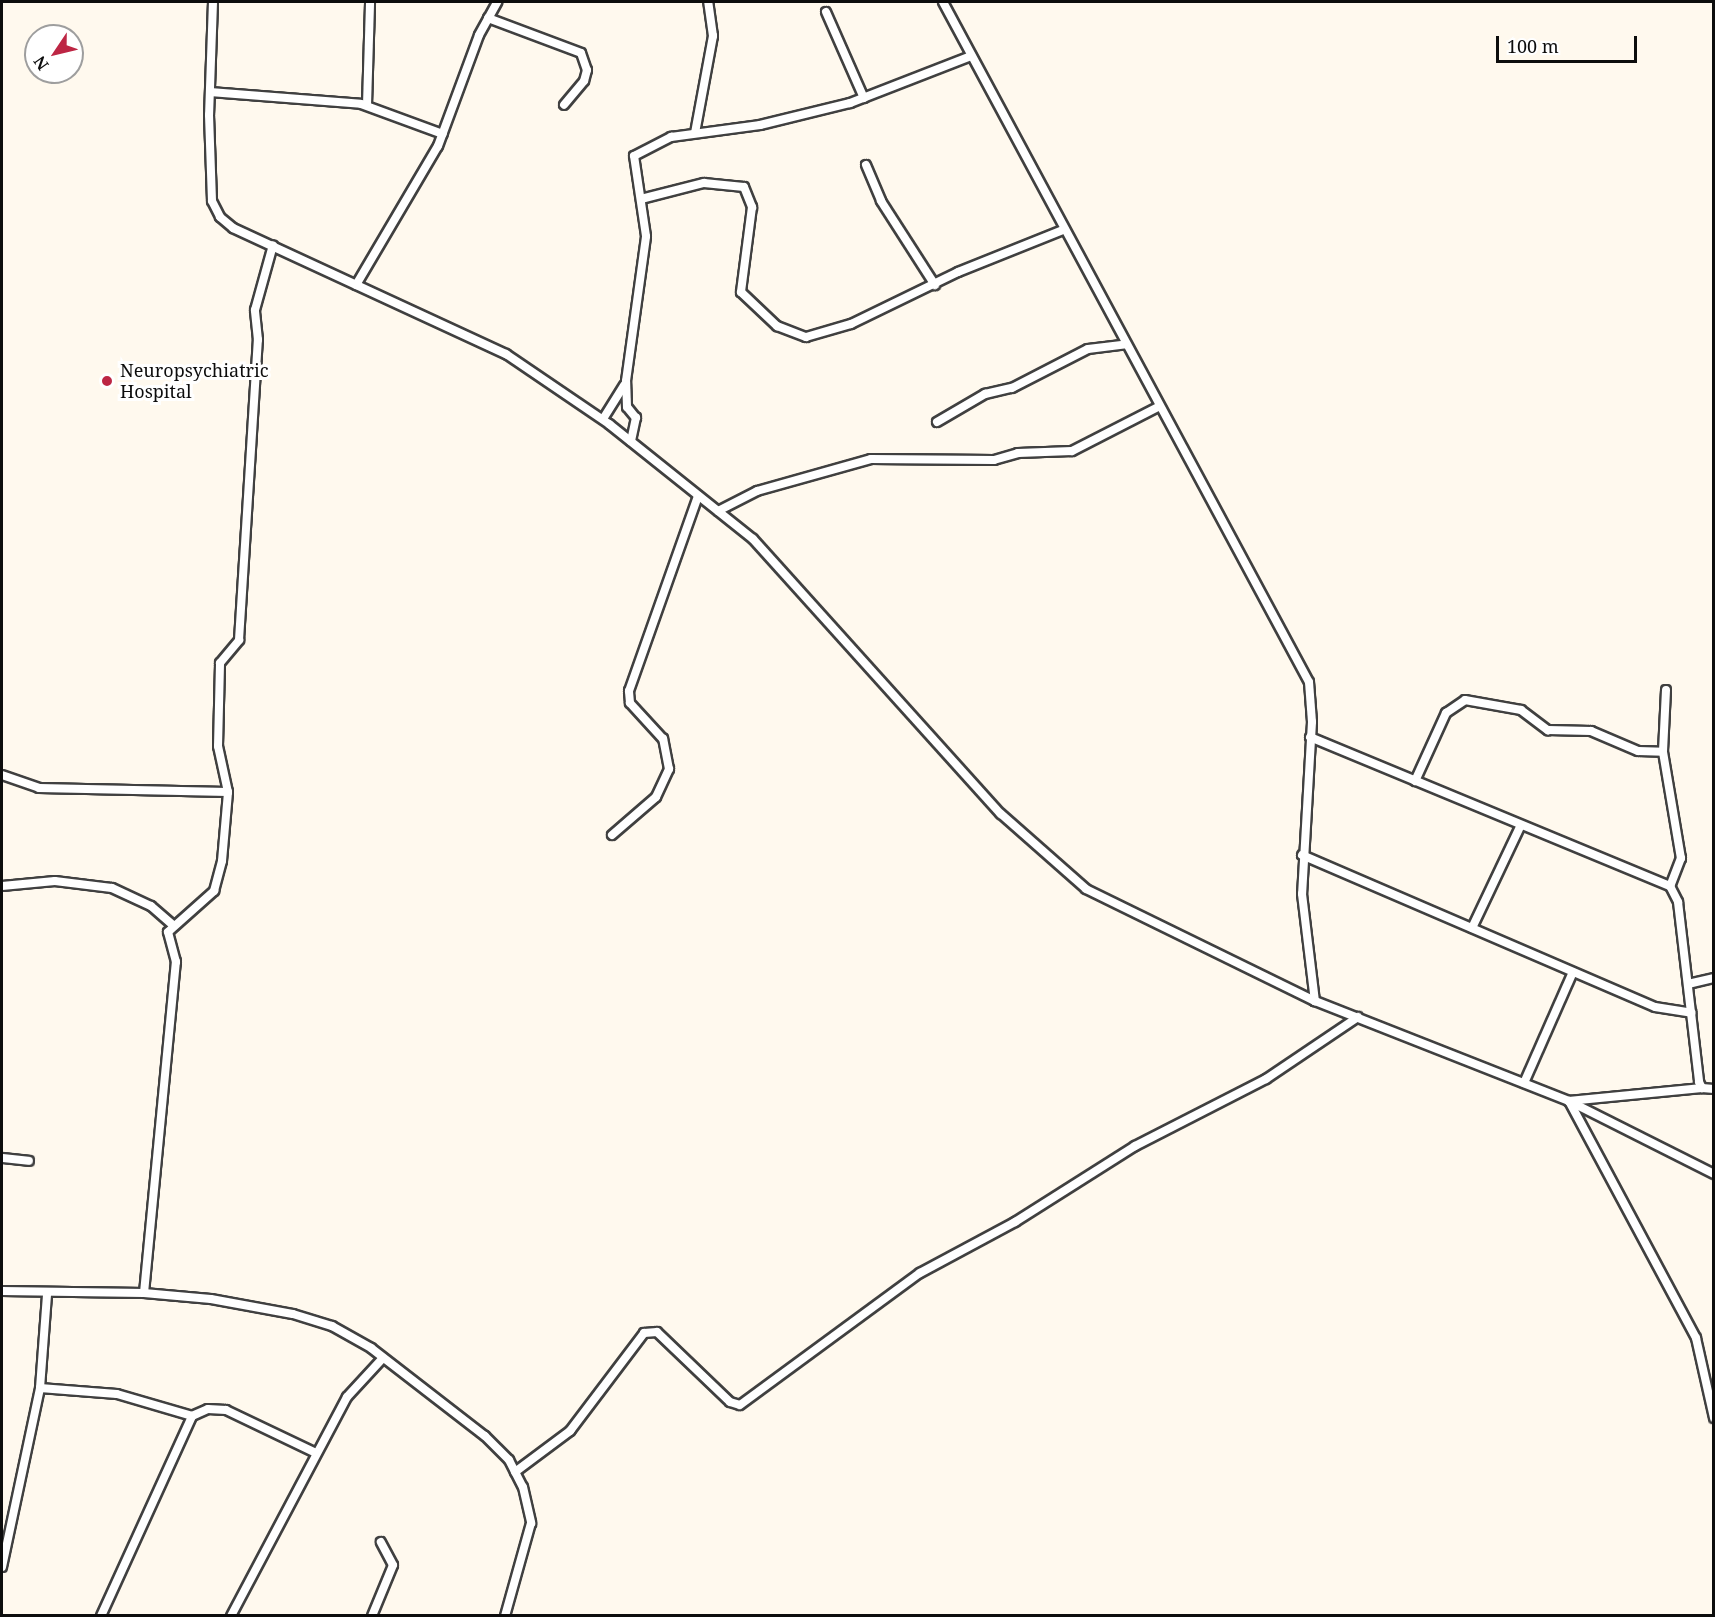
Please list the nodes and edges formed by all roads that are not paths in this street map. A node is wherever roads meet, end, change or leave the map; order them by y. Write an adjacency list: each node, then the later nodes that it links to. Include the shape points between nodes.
1 (213, 2): 9 (street)
2 (370, 2): 11 (street)
3 (497, 2): 7 (street)
4 (708, 2): 13 (street, via 713,36)
5 (943, 2): 8 (street)
6 (826, 12): 10 (street)
7 (488, 18): 12 (street, via 581,53 586,59 584,81); 14 (street)
8 (971, 56): 10 (street); 17 (street)
9 (210, 92): 11 (street); 18 (street, via 212,201 220,217 233,228)
10 (864, 98): 13 (street, via 760,125)
11 (368, 105): 14 (street)
12 (564, 105)
13 (695, 133): 16 (street, via 655,142 634,156)
14 (443, 134): 19 (street)
15 (866, 165): 20 (street, via 881,201)
16 (641, 199): 20 (street, via 704,183 744,187 752,207 741,292 787,332 806,337 825,334); 22 (street, via 646,236)
17 (1063, 230): 20 (street); 21 (street)
18 (273, 245): 19 (street); 34 (street, via 255,310 258,340 238,640 220,663 218,746)
19 (356, 285): 24 (street, via 506,354)
20 (935, 285)
21 (1126, 344): 23 (street); 25 (street, via 1088,349 1012,388 986,394)
22 (626, 381): 24 (street); 26 (street, via 627,407 636,418)
23 (1158, 407): 28 (street, via 1072,451 1026,452 994,460 871,459 757,491); 30 (street, via 1309,682)
24 (603, 419): 26 (street)
25 (937, 422)
26 (631, 441): 27 (street)
27 (698, 496): 28 (street); 36 (street, via 629,691 630,703 663,739 669,769 656,797)
28 (718, 511): 45 (street, via 804,592 1002,814 1063,873 1118,908)
29 (1666, 690): 31 (street)
30 (1310, 737): 33 (street); 37 (street)
31 (1663, 752): 33 (street, via 1638,751 1591,731 1548,730 1521,710 1465,700 1446,713); 39 (street, via 1681,858)
32 (2, 775): 34 (street, via 39,788)
33 (1415, 781): 35 (street)
34 (228, 792): 40 (street, via 218,885)
35 (1521, 825): 39 (street); 41 (street)
36 (612, 834)
37 (1302, 855): 41 (street); 45 (street, via 1304,923)
38 (2, 886): 40 (street, via 79,881 112,888 151,906)
39 (1670, 886): 44 (street, via 1676,893)
40 (172, 924): 56 (street, via 168,939 176,962)
41 (1472, 928): 42 (street)
42 (1573, 972): 46 (street, via 1655,1007); 48 (street)
43 (1713, 978): 44 (street)
44 (1688, 984): 46 (street)
45 (1315, 1001): 47 (street)
46 (1692, 1013): 49 (street)
47 (1358, 1017): 48 (street); 63 (street, via 1266,1079 1135,1146 1015,1222 921,1273 740,1405 730,1402 657,1332 644,1333 570,1431)
48 (1524, 1083): 51 (street)
49 (1702, 1088): 50 (street); 51 (street)
50 (1713, 1089)
51 (1569, 1101): 54 (street); 61 (street, via 1696,1338)
52 (2, 1158): 53 (street)
53 (29, 1161)
54 (1713, 1174)
55 (2, 1290): 57 (street)
56 (144, 1293): 57 (street); 58 (street, via 292,1314 332,1326)
57 (47, 1294): 59 (street)
58 (383, 1358): 62 (street, via 347,1397); 63 (street, via 485,1436)
59 (40, 1388): 60 (street, via 117,1394); 65 (street)
60 (192, 1416): 62 (street, via 208,1409 226,1410); 66 (street)
61 (1713, 1418)
62 (316, 1453): 67 (street)
63 (515, 1472): 69 (street, via 531,1524)
64 (381, 1542): 68 (street, via 393,1565)
65 (2, 1568)
66 (102, 1616)
67 (231, 1616)
68 (372, 1616)
69 (505, 1616)

